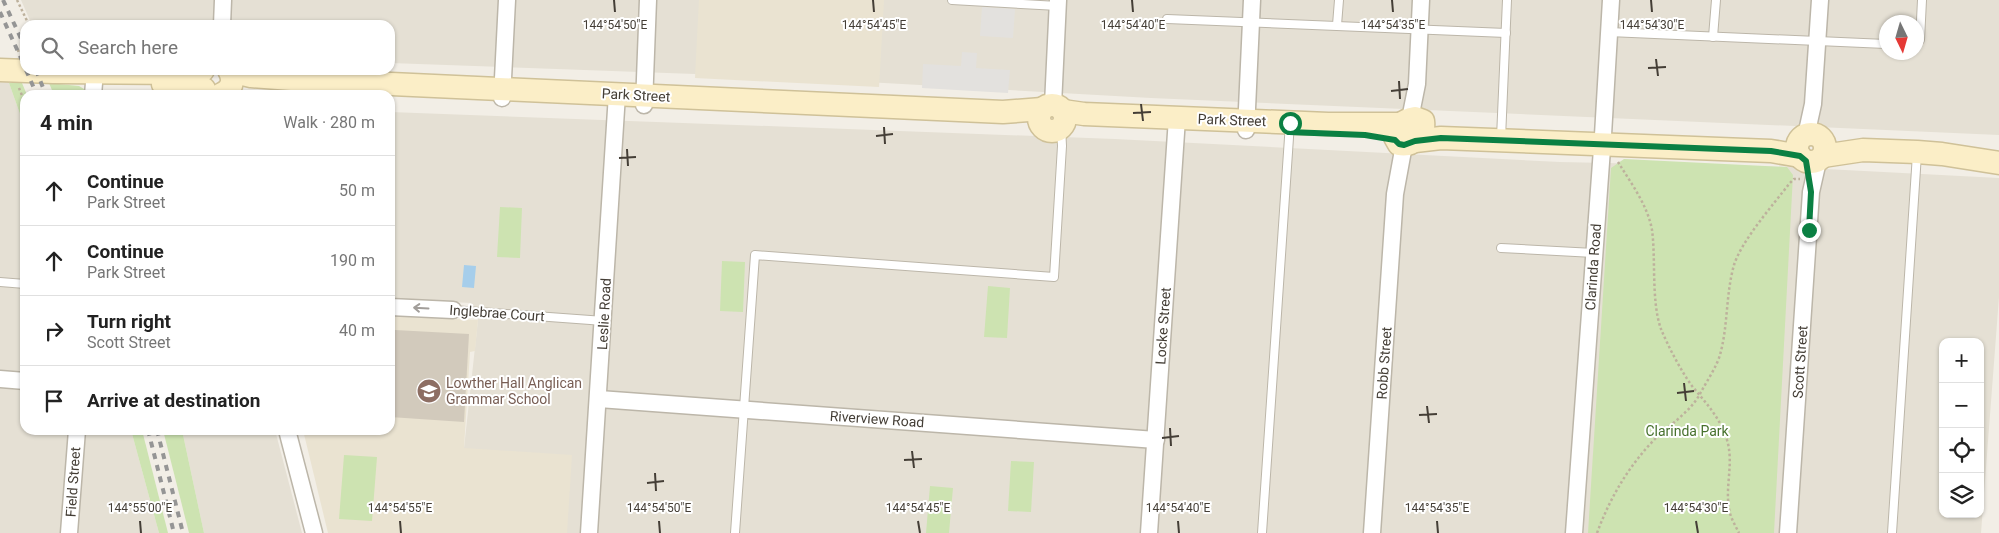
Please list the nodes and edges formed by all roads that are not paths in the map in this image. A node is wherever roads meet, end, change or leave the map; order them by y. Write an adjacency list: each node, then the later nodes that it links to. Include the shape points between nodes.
1 (223, 0): 16 (street)
2 (507, 0): 30 (street)
3 (648, 0): 32 (street)
4 (952, 0): 13 (lane)
5 (1252, 0): 17 (street)
6 (1339, 0): 18 (lane)
7 (1421, 0): 19 (street, Robb Street)
8 (1507, 0): 21 (lane)
9 (1611, 0): 20 (street, Clarinda Road)
10 (1716, 0): 22 (lane)
11 (1820, 0): 23 (street, Scott Street)
12 (1922, 0): 14 (lane)
13 (1058, 3): 33 (street)
14 (1921, 15)
15 (1167, 19): 17 (lane)
16 (222, 20)
17 (1251, 22): 18 (lane); 35 (street)
18 (1338, 25): 19 (lane)
19 (1420, 31): 21 (lane); 37 (street, Robb Street, via 1417,84)
20 (1609, 32): 22 (lane); 39 (street, Clarinda Road)
21 (1506, 33): 38 (lane)
22 (1714, 37): 23 (lane)
23 (1817, 42): 24 (lane); 41 (street, Scott Street)
24 (1879, 44)
25 (0, 70): 26 (street, Park Street)
26 (20, 71)
27 (65, 75): 29 (street, Park Street)
28 (216, 81): 29 (street, Park Street, via 177,85); 30 (street, Park Street, via 260,86)
29 (94, 82)
30 (502, 93): 31 (street, Park Street)
31 (617, 99): 32 (street, Park Street); 51 (street, Leslie Road)
32 (644, 100): 33 (street, Park Street, via 1010,120)
33 (1054, 117): 34 (street, Park Street, via 1084,114); 55 (lane, via 1062,146 1054,277 755,255)
34 (1176, 123): 35 (street, Park Street); 58 (street, Locke Street)
35 (1247, 125): 36 (street, Park Street)
36 (1290, 127): 37 (street, Park Street, via 1365,135); 64 (lane)
37 (1408, 131): 38 (street, Park Street, via 1445,128); 65 (street, Robb Street, via 1395,194)
38 (1501, 135): 39 (street, Park Street)
39 (1606, 146): 41 (street, Park Street); 46 (street, Clarinda Road)
40 (1999, 150): 43 (street, Park Street)
41 (1811, 151): 42 (street, Park Street); 67 (street, Scott Street)
42 (1917, 152): 43 (street, Park Street); 68 (lane)
43 (1942, 154): 44 (street, Park Street)
44 (1999, 163)
45 (1501, 248): 46 (lane)
46 (1594, 253): 66 (street, Clarinda Road)
47 (0, 282): 48 (lane)
48 (20, 284)
49 (395, 307): 50 (street, Inglebrae Court, one-way to 49)
50 (453, 310): 51 (lane, Inglebrae Court)
51 (604, 321): 54 (street, Leslie Road)
52 (0, 379): 53 (street)
53 (20, 381)
54 (599, 400): 55 (street, Riverview Road); 61 (street, Leslie Road)
55 (744, 409): 58 (street, Riverview Road); 62 (lane)
56 (77, 435): 59 (street, Field Street)
57 (288, 435): 60 (street)
58 (1156, 440): 63 (street, Locke Street)
59 (70, 533)
60 (314, 533)
61 (589, 533)
62 (735, 533)
63 (1149, 533)
64 (1262, 533)
65 (1372, 533)
66 (1574, 533)
67 (1788, 533)
68 (1892, 533)

